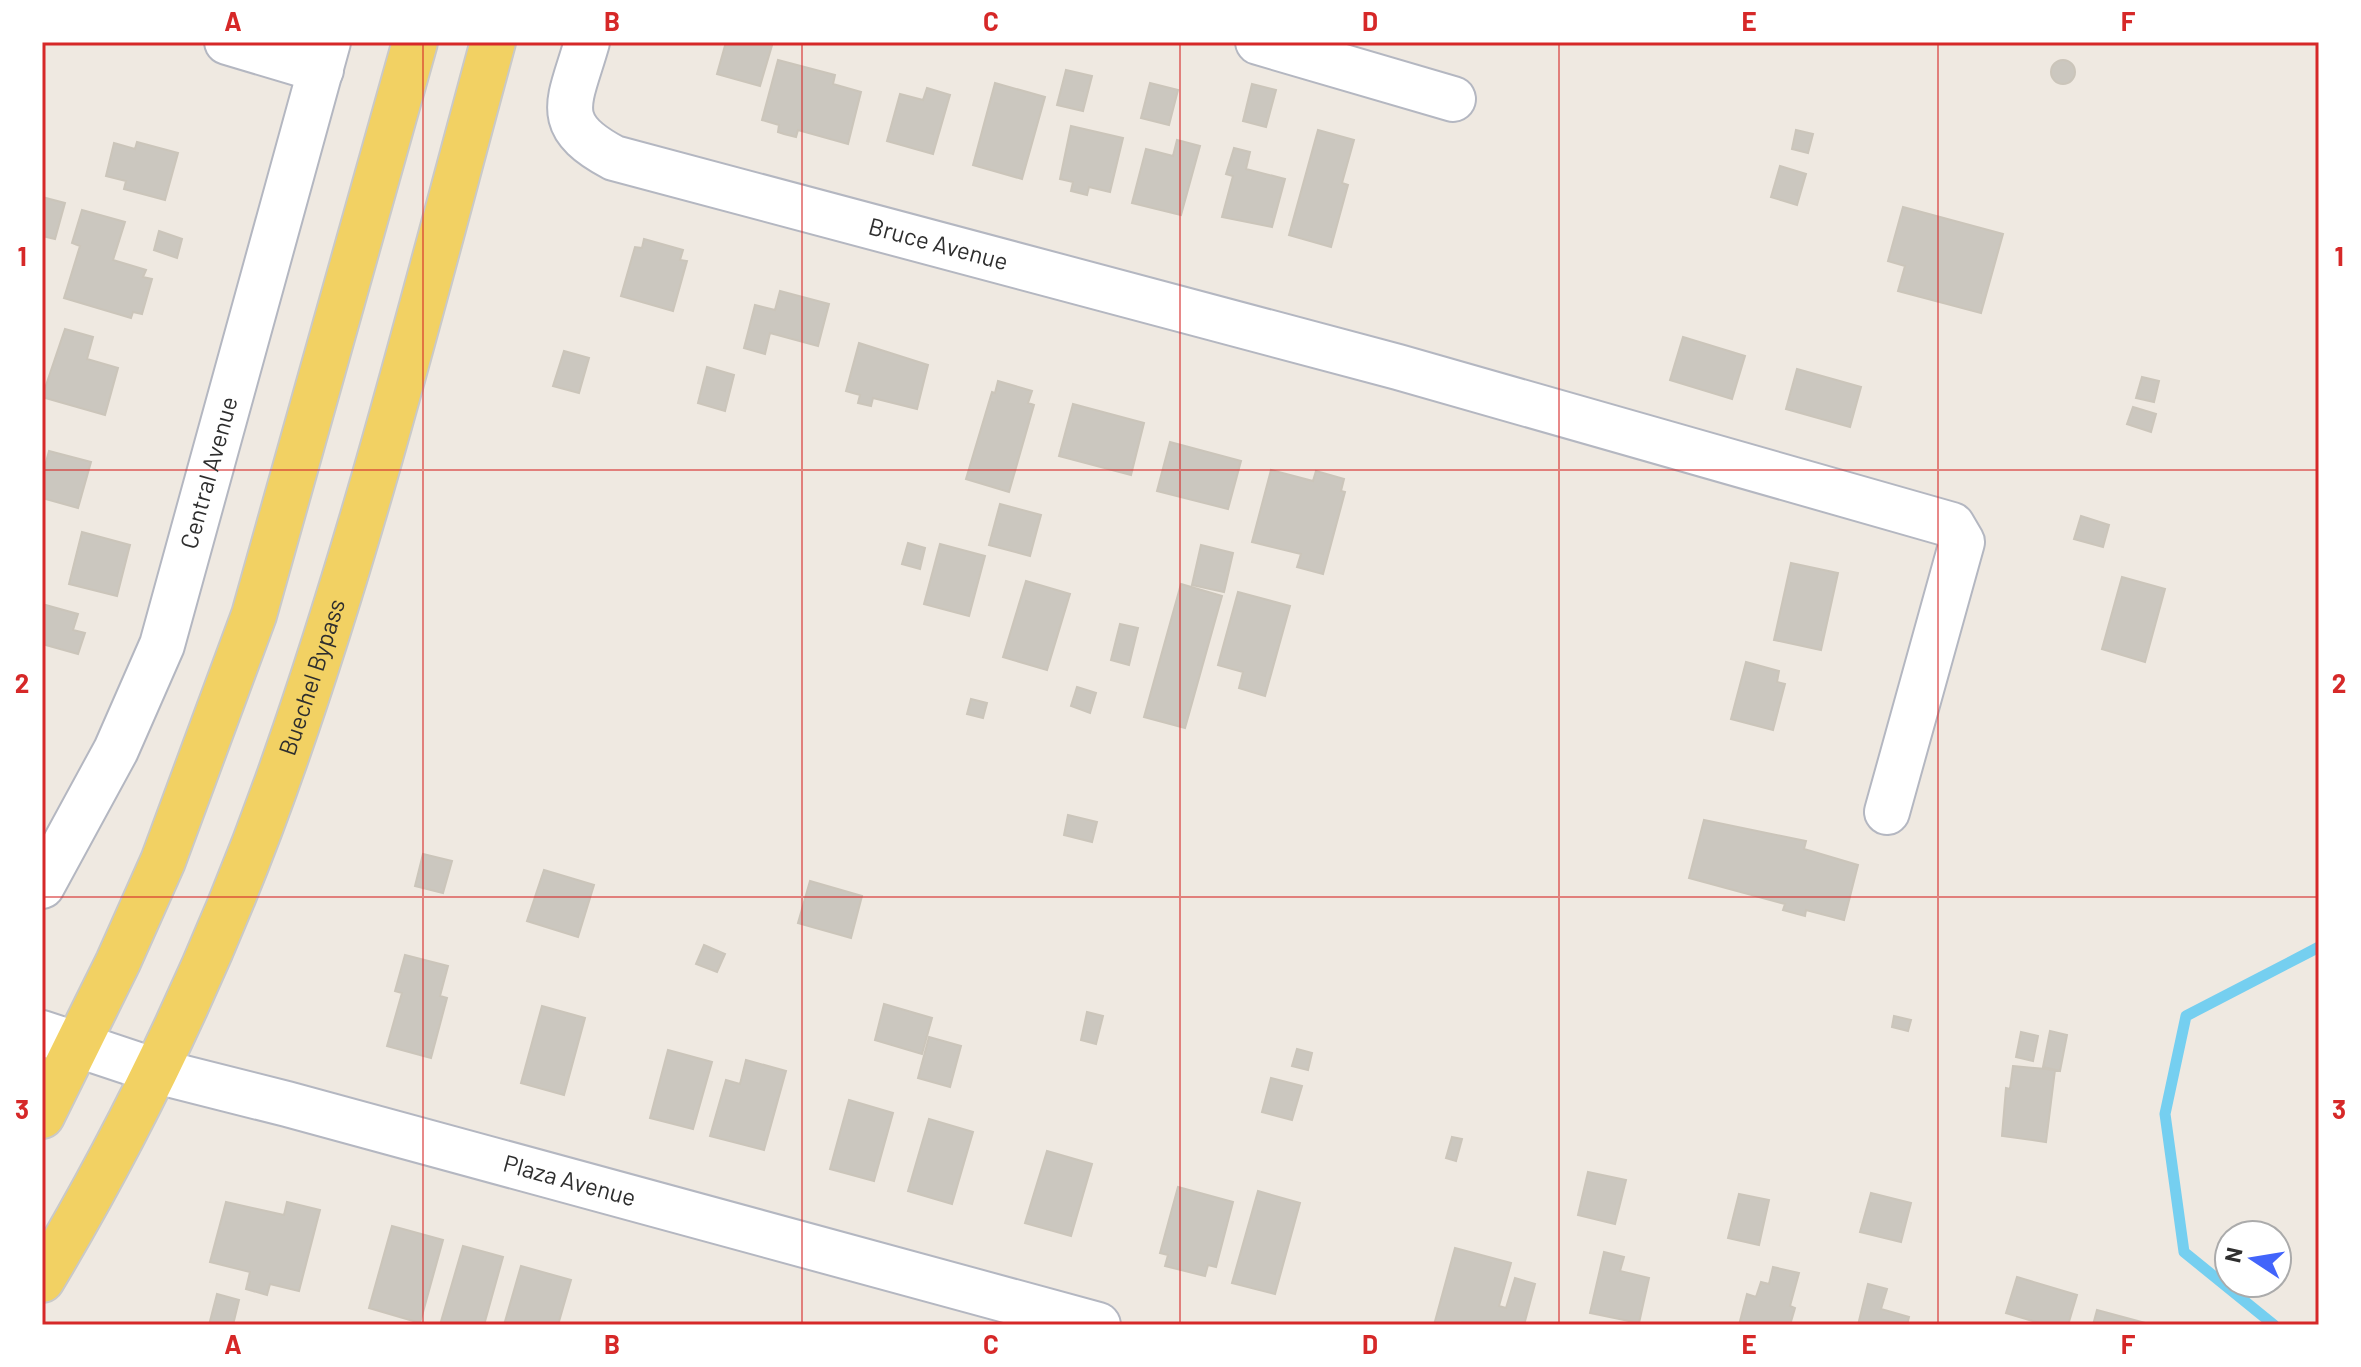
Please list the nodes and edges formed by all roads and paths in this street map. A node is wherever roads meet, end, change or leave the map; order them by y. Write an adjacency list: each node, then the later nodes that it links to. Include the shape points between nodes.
1 (227, 42): 6 (street)
2 (415, 42): 10 (main road, via 254,615 163,861)
3 (493, 42): 11 (main road, Buechel Bypass, via 324,642 260,827)
4 (587, 42): 8 (street, Bruce Avenue, via 569,114 574,132 614,158 1398,367 1952,525 1962,542)
5 (1258, 42): 7 (street)
6 (324, 56): 9 (street, Central Avenue, via 162,645 116,750)
7 (1453, 99)
8 (1887, 812)
9 (42, 886)
10 (60, 1040): 11 (street, Plaza Avenue); 12 (main road)
11 (156, 1071): 13 (main road, Buechel Bypass); 14 (street, Plaza Avenue)
12 (42, 1116)
13 (42, 1280)
14 (1098, 1325)

